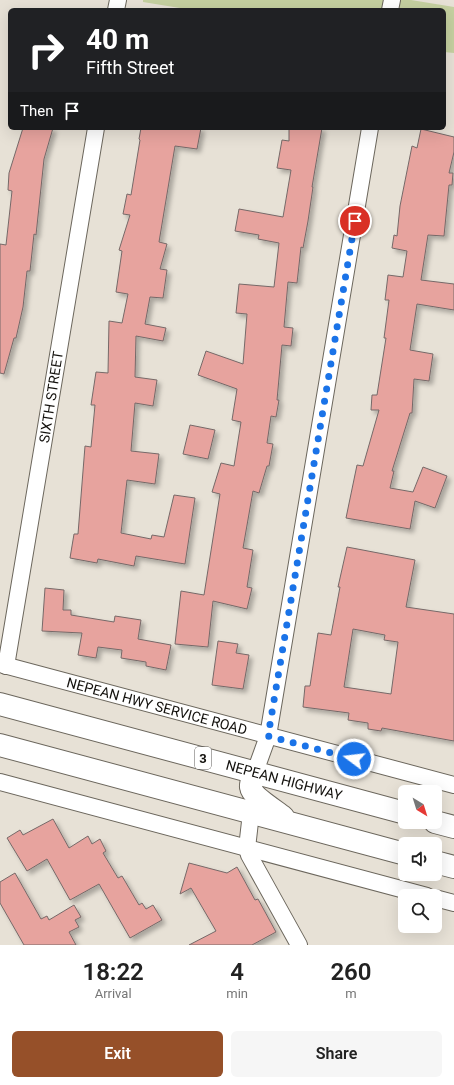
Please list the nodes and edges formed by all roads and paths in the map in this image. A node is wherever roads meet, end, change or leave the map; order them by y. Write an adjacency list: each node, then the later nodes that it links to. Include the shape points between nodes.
1 (96, 130): 3 (street, SIXTH STREET)
2 (370, 130): 5 (street)
3 (3, 665): 5 (street, NEPEAN HWY SERVICE ROAD)
4 (0, 704): 7 (highway, NEPEAN HIGHWAY / 3)
5 (268, 736): 7 (street); 9 (street, NEPEAN HWY SERVICE ROAD)
6 (0, 745): 11 (highway)
7 (255, 772): 10 (highway, NEPEAN HIGHWAY / 3); 12 (highway, via 250,786 252,791)
8 (0, 782): 15 (street)
9 (454, 785)
10 (398, 812)
11 (251, 813): 12 (highway); 15 (street)
12 (292, 824): 16 (highway)
13 (442, 824): 14 (highway)
14 (454, 827)
15 (248, 848): 19 (street); 22 (street, via 250,857)
16 (398, 852)
17 (442, 864): 18 (highway)
18 (454, 868)
19 (401, 889)
20 (442, 900): 21 (street)
21 (454, 903)
22 (299, 945)

